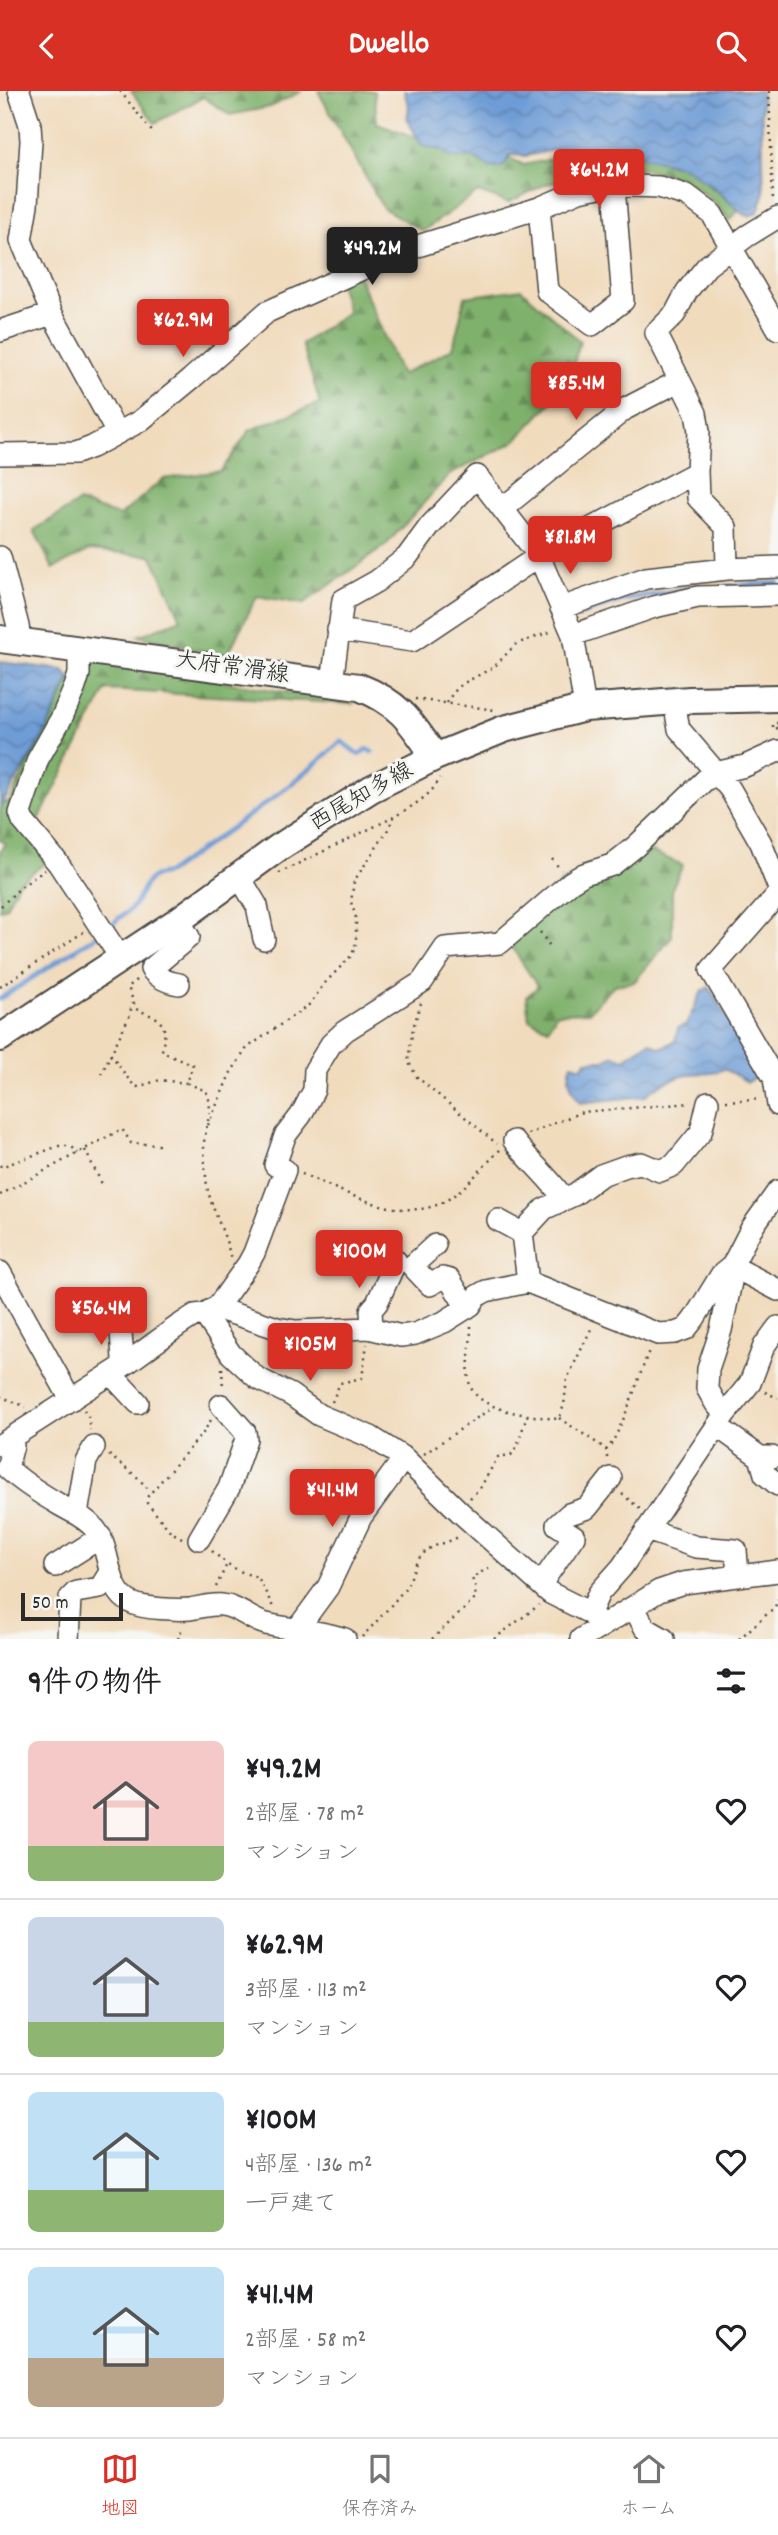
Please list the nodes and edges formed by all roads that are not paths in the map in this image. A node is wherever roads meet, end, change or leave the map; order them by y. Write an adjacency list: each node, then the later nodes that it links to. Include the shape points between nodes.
1 (19, 91): 6 (street, via 31,141 21,240)
2 (614, 186): 3 (street, via 579,191); 3 (street, via 623,300 592,325 547,291); 5 (street, via 659,187 688,197 712,214)
3 (539, 208): 10 (street, via 402,251 267,311 171,396)
4 (777, 218): 5 (street)
5 (732, 246): 7 (street); 9 (street, via 707,266 675,314 656,333)
6 (52, 314): 8 (street); 10 (street)
7 (778, 329)
8 (0, 331)
9 (679, 381): 12 (street, via 696,413); 13 (street, via 625,409)
10 (117, 433): 11 (street, via 76,453)
11 (0, 454)
12 (697, 472): 14 (street); 17 (street, via 698,498 726,527)
13 (503, 508): 14 (street); 20 (street, via 477,476 407,557 343,600)
14 (539, 556): 19 (street); 20 (street, via 412,641)
15 (0, 557): 21 (street, via 18,627)
16 (778, 567): 17 (street)
17 (727, 569): 19 (street, via 646,578)
18 (778, 595): 19 (street, via 698,597)
19 (567, 622): 26 (street)
20 (338, 630): 23 (street)
21 (10, 640): 22 (main road, 大府常滑線)
22 (79, 648): 23 (main road, 大府常滑線); 35 (street, via 75,687 38,759 20,813)
23 (332, 682): 28 (main road, 大府常滑線, via 359,687 401,710)
24 (778, 698): 25 (main road, 西尾知多線)
25 (674, 702): 26 (main road, 西尾知多線); 29 (street, via 679,729)
26 (585, 708): 28 (main road, 西尾知多線, via 504,729)
27 (778, 751): 29 (street)
28 (433, 758): 30 (main road, 西尾知多線, via 359,796)
29 (716, 775): 31 (street, via 730,789 761,843); 52 (street, via 612,865 571,881 500,943 445,949 422,982 331,1044 316,1070 314,1090 285,1136 275,1165 285,1170 254,1253)
30 (239, 876): 33 (main road, 西尾知多線); 34 (street, via 255,901)
31 (778, 887)
32 (778, 894): 39 (street, via 711,970 774,1079)
33 (179, 920): 35 (main road, 西尾知多線); 36 (street, via 189,937 151,968 156,976)
34 (264, 939)
35 (120, 957): 37 (main road, 西尾知多線)
36 (178, 984)
37 (0, 1038)
38 (709, 1102): 42 (street, via 701,1132 674,1164 660,1171 641,1163 626,1166 601,1175)
39 (778, 1104)
40 (508, 1145): 42 (street, via 526,1156)
41 (778, 1191): 47 (street)
42 (564, 1199): 44 (street, via 544,1209)
43 (498, 1220): 44 (street)
44 (522, 1233): 49 (street)
45 (435, 1245): 51 (street, via 412,1266 430,1285 442,1278 450,1280)
46 (396, 1261): 55 (street, via 371,1310)
47 (731, 1268): 49 (street, via 721,1275 686,1329 675,1333 656,1333); 50 (street); 60 (street, via 721,1330 708,1369 707,1388)
48 (0, 1272): 57 (street)
49 (528, 1282): 51 (street, via 486,1291)
50 (778, 1290)
51 (469, 1306): 55 (street, via 415,1334 401,1336)
52 (211, 1310): 55 (street, via 296,1331); 56 (street, via 195,1315); 63 (street, via 231,1354 257,1378)
53 (120, 1318): 56 (street, via 123,1359)
54 (778, 1327): 60 (street, via 764,1346 750,1383)
55 (370, 1328)
56 (118, 1369): 57 (street); 58 (street)
57 (71, 1400): 61 (street)
58 (138, 1403)
59 (221, 1405): 70 (street, via 246,1439 229,1488)
60 (721, 1420): 66 (street, via 766,1457 765,1474); 68 (street)
61 (5, 1443): 64 (street, via 13,1445)
62 (94, 1447): 67 (street, via 86,1461)
63 (406, 1460): 75 (street); 78 (street, via 360,1517)
64 (3, 1472): 67 (street)
65 (611, 1478): 75 (street, via 587,1509 569,1514 557,1525 574,1536)
66 (778, 1485)
67 (77, 1514): 69 (street)
68 (647, 1530): 74 (street, via 696,1547 736,1550); 77 (street, via 599,1593)
69 (100, 1537): 71 (street); 73 (street)
70 (199, 1539)
71 (55, 1566)
72 (778, 1571): 74 (street)
73 (110, 1572): 78 (street, via 123,1598 134,1604 186,1609 230,1606 256,1621); 79 (street, via 100,1587 69,1598)
74 (738, 1576): 76 (street, via 683,1583 659,1591)
75 (546, 1588): 77 (street)
76 (634, 1608): 77 (street); 82 (street, via 645,1628)
77 (595, 1619): 81 (street)
78 (301, 1632): 80 (street)
79 (68, 1639)
80 (345, 1639)
81 (581, 1639)
82 (664, 1639)

